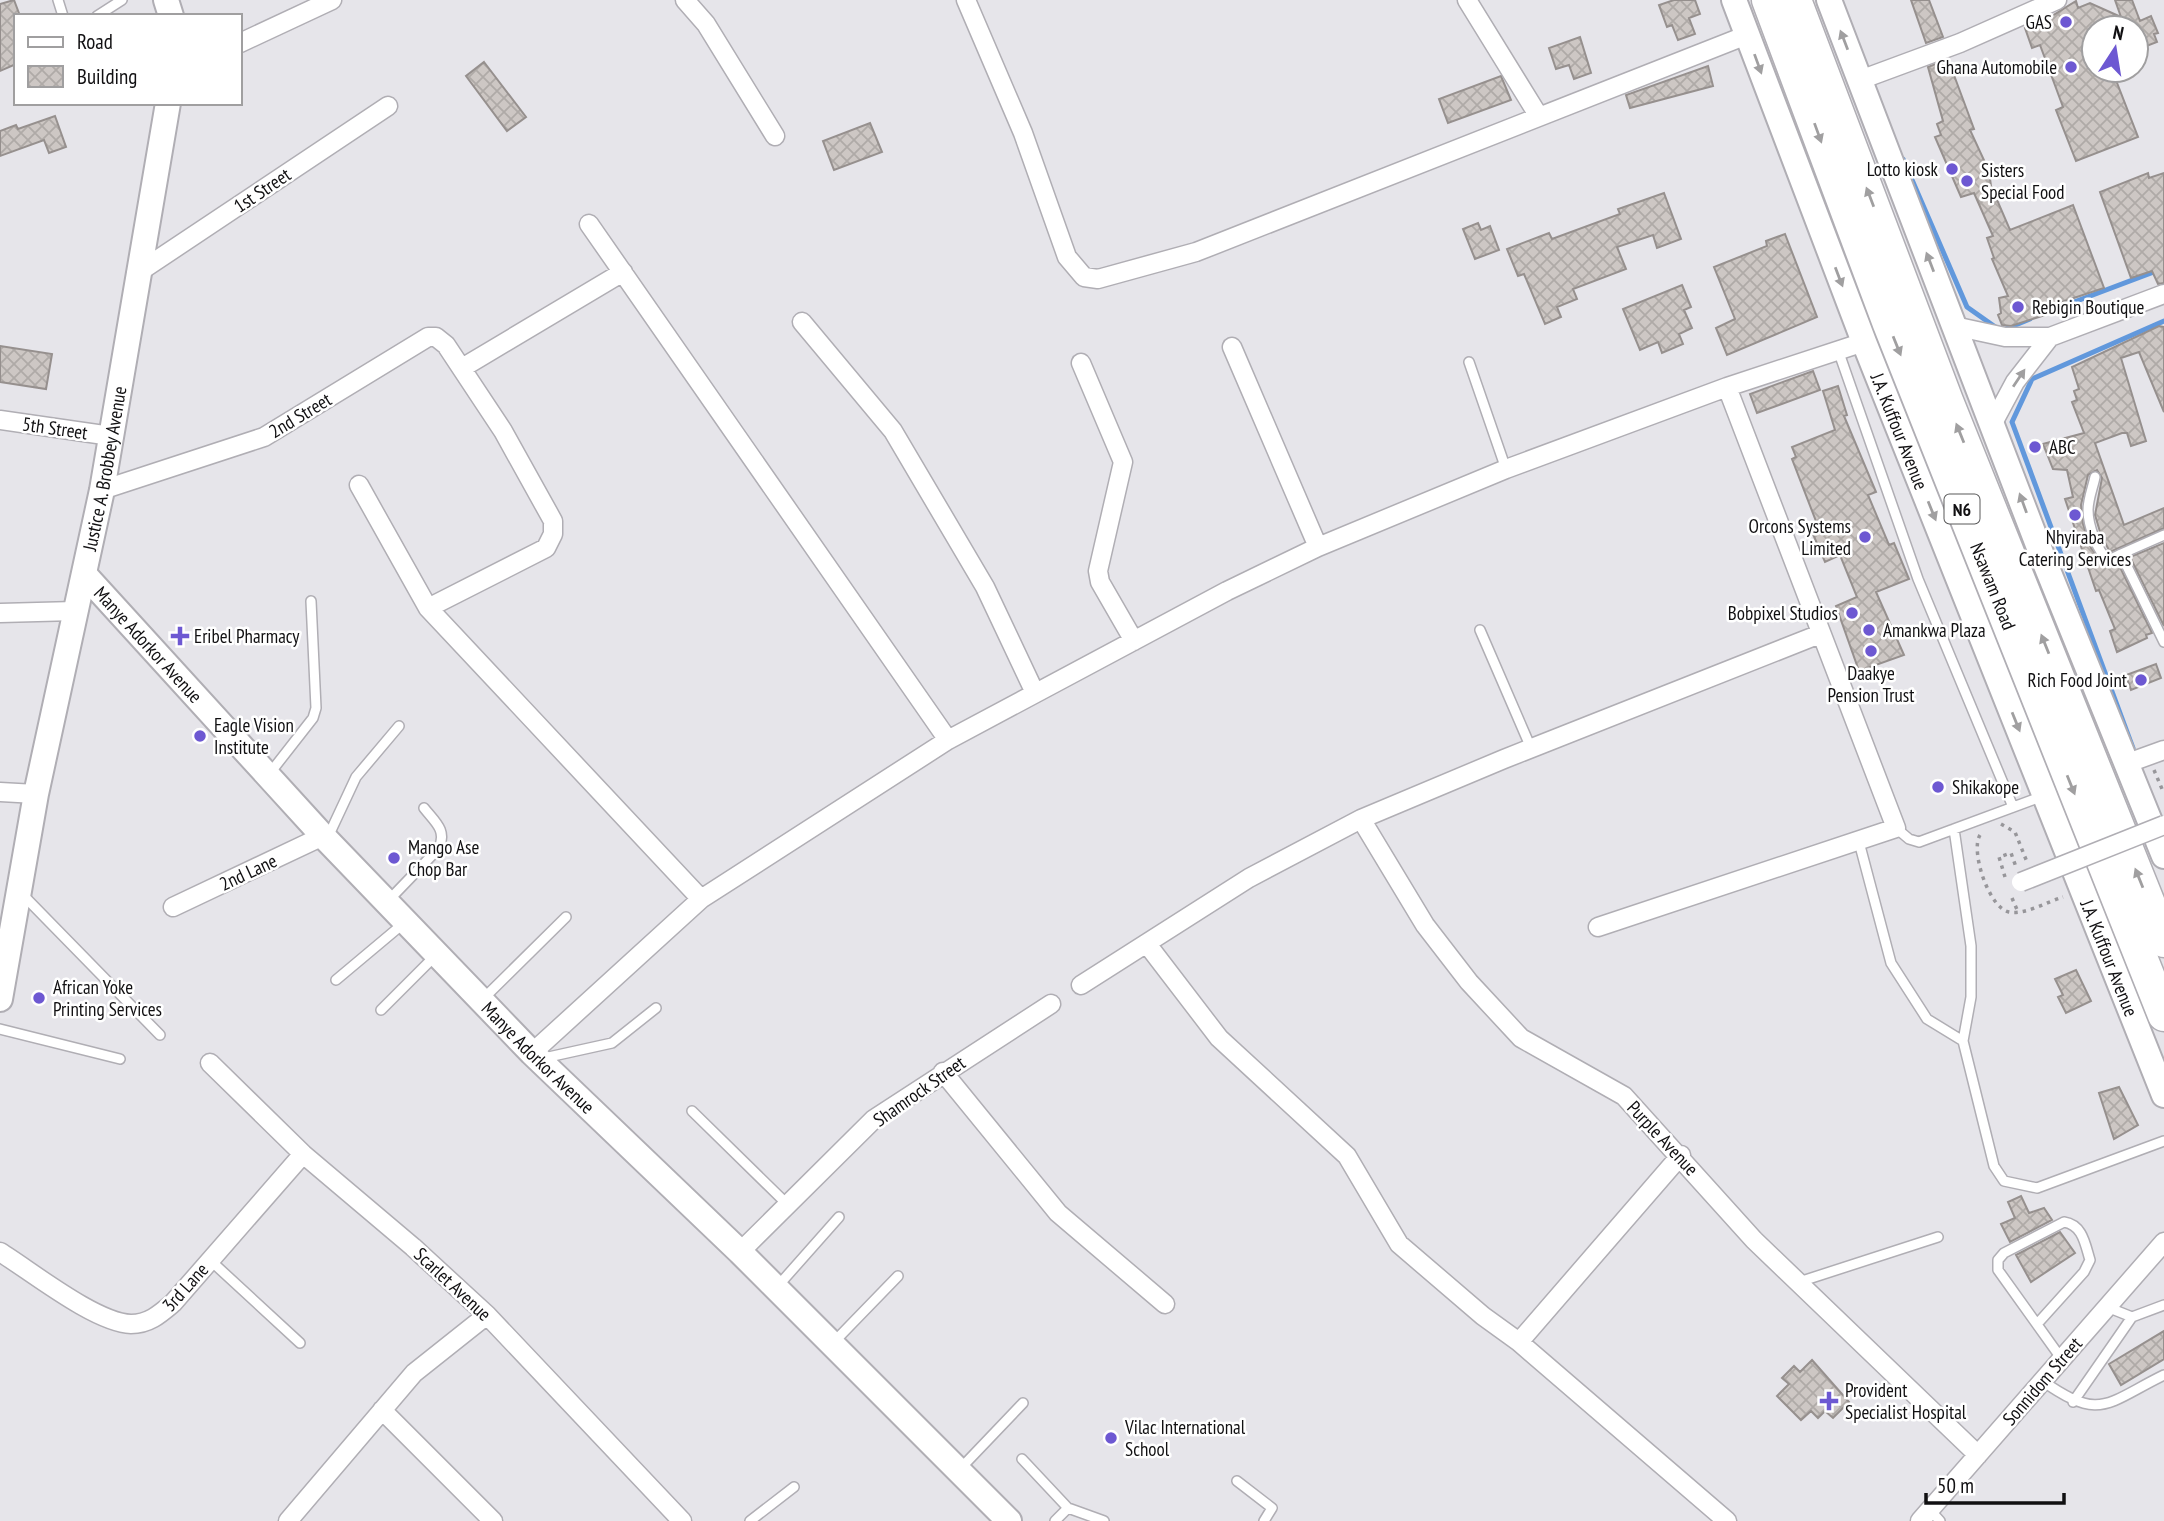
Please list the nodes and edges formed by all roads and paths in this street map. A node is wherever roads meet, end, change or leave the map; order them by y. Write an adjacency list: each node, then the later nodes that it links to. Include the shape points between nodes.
1 (122, 0): 11 (lane)
2 (332, 0): 13 (street)
3 (685, 0): 18 (street, via 706,24)
4 (966, 0): 17 (street, via 1023,133 1067,257 1084,277 1098,279 1196,252)
5 (1467, 0): 17 (street)
6 (1734, 0): 12 (street, J.A. Kuffour Avenue)
7 (1768, 0): 89 (highway, Nsawam Road / N6, one-way to 89, via 1894,337)
8 (1795, 0): 79 (highway, Nsawam Road / N6, one-way to 8, via 1947,401)
9 (1829, 0): 14 (street, one-way to 9)
10 (2057, 0): 14 (street)
11 (100, 14)
12 (1747, 35): 17 (street); 26 (street, J.A. Kuffour Avenue, one-way to 26)
13 (242, 42)
14 (1860, 80): 24 (street, one-way to 14)
15 (168, 105): 21 (street, Justice A. Brobbey Avenue)
16 (388, 106): 21 (street, 1st Street)
17 (1538, 115)
18 (775, 136)
19 (589, 224): 20 (street)
20 (623, 272): 31 (street); 54 (street)
21 (136, 274): 35 (street, Justice A. Brobbey Avenue)
22 (2164, 294): 25 (street)
23 (802, 322): 52 (street, via 893,431 985,587)
24 (1954, 326): 25 (street, via 2005,337); 34 (street)
25 (2050, 337): 34 (street, one-way to 25, via 2015,382)
26 (1864, 342): 28 (street); 61 (street, J.A. Kuffour Avenue, one-way to 61)
27 (1232, 348): 41 (street)
28 (1838, 349): 32 (street); 62 (lane, via 1918,579)
29 (1469, 362): 36 (lane)
30 (1081, 363): 50 (street, via 1123,462 1098,570 1100,582)
31 (461, 368): 39 (street, 2nd Street, via 446,345 428,337 264,437); 45 (street, via 503,431 553,521 553,534 546,548)
32 (1727, 387): 36 (street); 49 (street)
33 (0, 420): 35 (street, 5th Street)
34 (1993, 423): 56 (street, one-way to 34, via 2043,558)
35 (110, 436): 39 (street, Justice A. Brobbey Avenue)
36 (1506, 468): 41 (street)
37 (2095, 477): 42 (lane, via 2088,519 2102,556 2109,560)
38 (359, 485): 45 (street)
39 (102, 489): 43 (street, Justice A. Brobbey Avenue)
40 (2164, 535): 42 (lane)
41 (1318, 547): 50 (street)
42 (2121, 554): 51 (lane)
43 (85, 575): 46 (street, Justice A. Brobbey Avenue); 57 (street, Manye Adorkor Avenue)
44 (311, 601): 57 (lane, via 316,708)
45 (428, 608): 73 (street)
46 (75, 611): 47 (street); 59 (street, Justice A. Brobbey Avenue)
47 (0, 613)
48 (1480, 630): 55 (lane)
49 (1820, 634): 55 (street); 66 (street)
50 (1134, 641): 52 (street)
51 (2164, 642)
52 (1035, 693): 54 (street)
53 (399, 726): 68 (lane, via 356,777)
54 (948, 740): 73 (street)
55 (1531, 748): 64 (street)
56 (2147, 756): 60 (path); 70 (street)
57 (268, 775): 68 (street, Manye Adorkor Avenue)
58 (0, 792): 59 (street)
59 (37, 794): 72 (street, Justice A. Brobbey Avenue)
60 (2164, 794)
61 (2045, 796): 62 (lane); 97 (street, J.A. Kuffour Avenue)
62 (2013, 807): 67 (lane)
63 (424, 808): 74 (lane, via 443,839)
64 (1361, 819): 80 (street, via 1249,878); 101 (street, Purple Avenue, via 1425,925 1521,1038 1624,1096)
65 (2164, 825): 71 (street, bridge)
66 (1896, 828): 67 (lane, via 1919,842); 69 (street)
67 (1954, 829): 92 (lane, via 1970,946 1971,997)
68 (325, 838): 74 (street, Manye Adorkor Avenue); 75 (street, 2nd Lane)
69 (1858, 842): 78 (street); 92 (lane, via 1891,963 1927,1019)
70 (2164, 856)
71 (2021, 882)
72 (19, 891): 84 (street, Justice A. Brobbey Avenue); 91 (lane)
73 (701, 899): 93 (street)
74 (387, 902): 77 (street, Manye Adorkor Avenue)
75 (173, 907)
76 (566, 917): 85 (lane)
77 (406, 922): 81 (street, Manye Adorkor Avenue); 82 (lane)
78 (1598, 927)
79 (2164, 941)
80 (1147, 944): 83 (street); 118 (street, via 1219,1038 1347,1156 1399,1244)
81 (437, 954): 85 (street, Manye Adorkor Avenue); 88 (lane)
82 (336, 980)
83 (1081, 985)
84 (0, 999)
85 (482, 1000): 93 (street, Manye Adorkor Avenue)
86 (1051, 1004): 96 (street, Shamrock Street)
87 (656, 1008): 93 (lane, via 612,1044)
88 (381, 1010)
89 (2164, 1015)
90 (0, 1029): 94 (lane)
91 (160, 1035)
92 (1963, 1041): 99 (lane, via 1994,1166 2004,1181 2037,1188)
93 (536, 1056): 107 (street, Manye Adorkor Avenue)
94 (120, 1059)
95 (209, 1063): 100 (street, Scarlet Avenue)
96 (943, 1072): 102 (street, Shamrock Street, via 874,1119); 112 (street, via 1058,1213)
97 (2164, 1095)
98 (692, 1111): 102 (lane)
99 (2164, 1141)
100 (303, 1154): 108 (street, 3rd Lane); 115 (street, Scarlet Avenue)
101 (1681, 1155): 110 (street, Purple Avenue, via 1754,1240); 118 (street)
102 (788, 1205): 107 (street, Shamrock Street)
103 (839, 1217): 111 (lane)
104 (1938, 1237): 110 (lane)
105 (2164, 1242): 114 (street, Sonnidom Street)
106 (0, 1252): 108 (street, 3rd Lane, via 104,1320 132,1324 155,1319)
107 (740, 1252): 111 (street, Manye Adorkor Avenue)
108 (209, 1260): 119 (lane)
109 (898, 1276): 120 (lane)
110 (1799, 1282): 127 (street, Purple Avenue)
111 (776, 1288): 120 (street, Manye Adorkor Avenue)
112 (1165, 1304)
113 (2164, 1305): 116 (lane)
114 (2107, 1307): 116 (lane); 121 (street, Sonnidom Street)
115 (487, 1315): 126 (street, via 432,1356); 134 (street, Scarlet Avenue)
116 (2132, 1317): 124 (lane)
117 (2038, 1323): 117 (lane, via 2091,1259 2079,1228 2071,1224 2064,1222 1998,1260 1998,1270); 121 (lane)
118 (1519, 1342): 142 (street)
119 (300, 1343)
120 (832, 1344): 129 (street, Manye Adorkor Avenue)
121 (2061, 1358): 123 (street, Sonnidom Street)
122 (2164, 1375): 124 (lane, via 2102,1406)
123 (2041, 1380): 124 (lane); 127 (street, Sonnidom Street)
124 (2073, 1402)
125 (1023, 1404): 129 (lane)
126 (382, 1410): 135 (street); 136 (street)
127 (1978, 1455): 133 (street, Sonnidom Street)
128 (1022, 1459): 132 (lane)
129 (958, 1471): 138 (street, Manye Adorkor Avenue)
130 (1237, 1481): 141 (lane, via 1272,1508)
131 (794, 1487): 137 (lane)
132 (1068, 1508): 139 (lane); 140 (lane)
133 (1930, 1517)
134 (674, 1518)
135 (288, 1521)
136 (493, 1521)
137 (750, 1521)
138 (1009, 1521)
139 (1055, 1521)
140 (1104, 1521)
141 (1264, 1521)
142 (1727, 1521)

